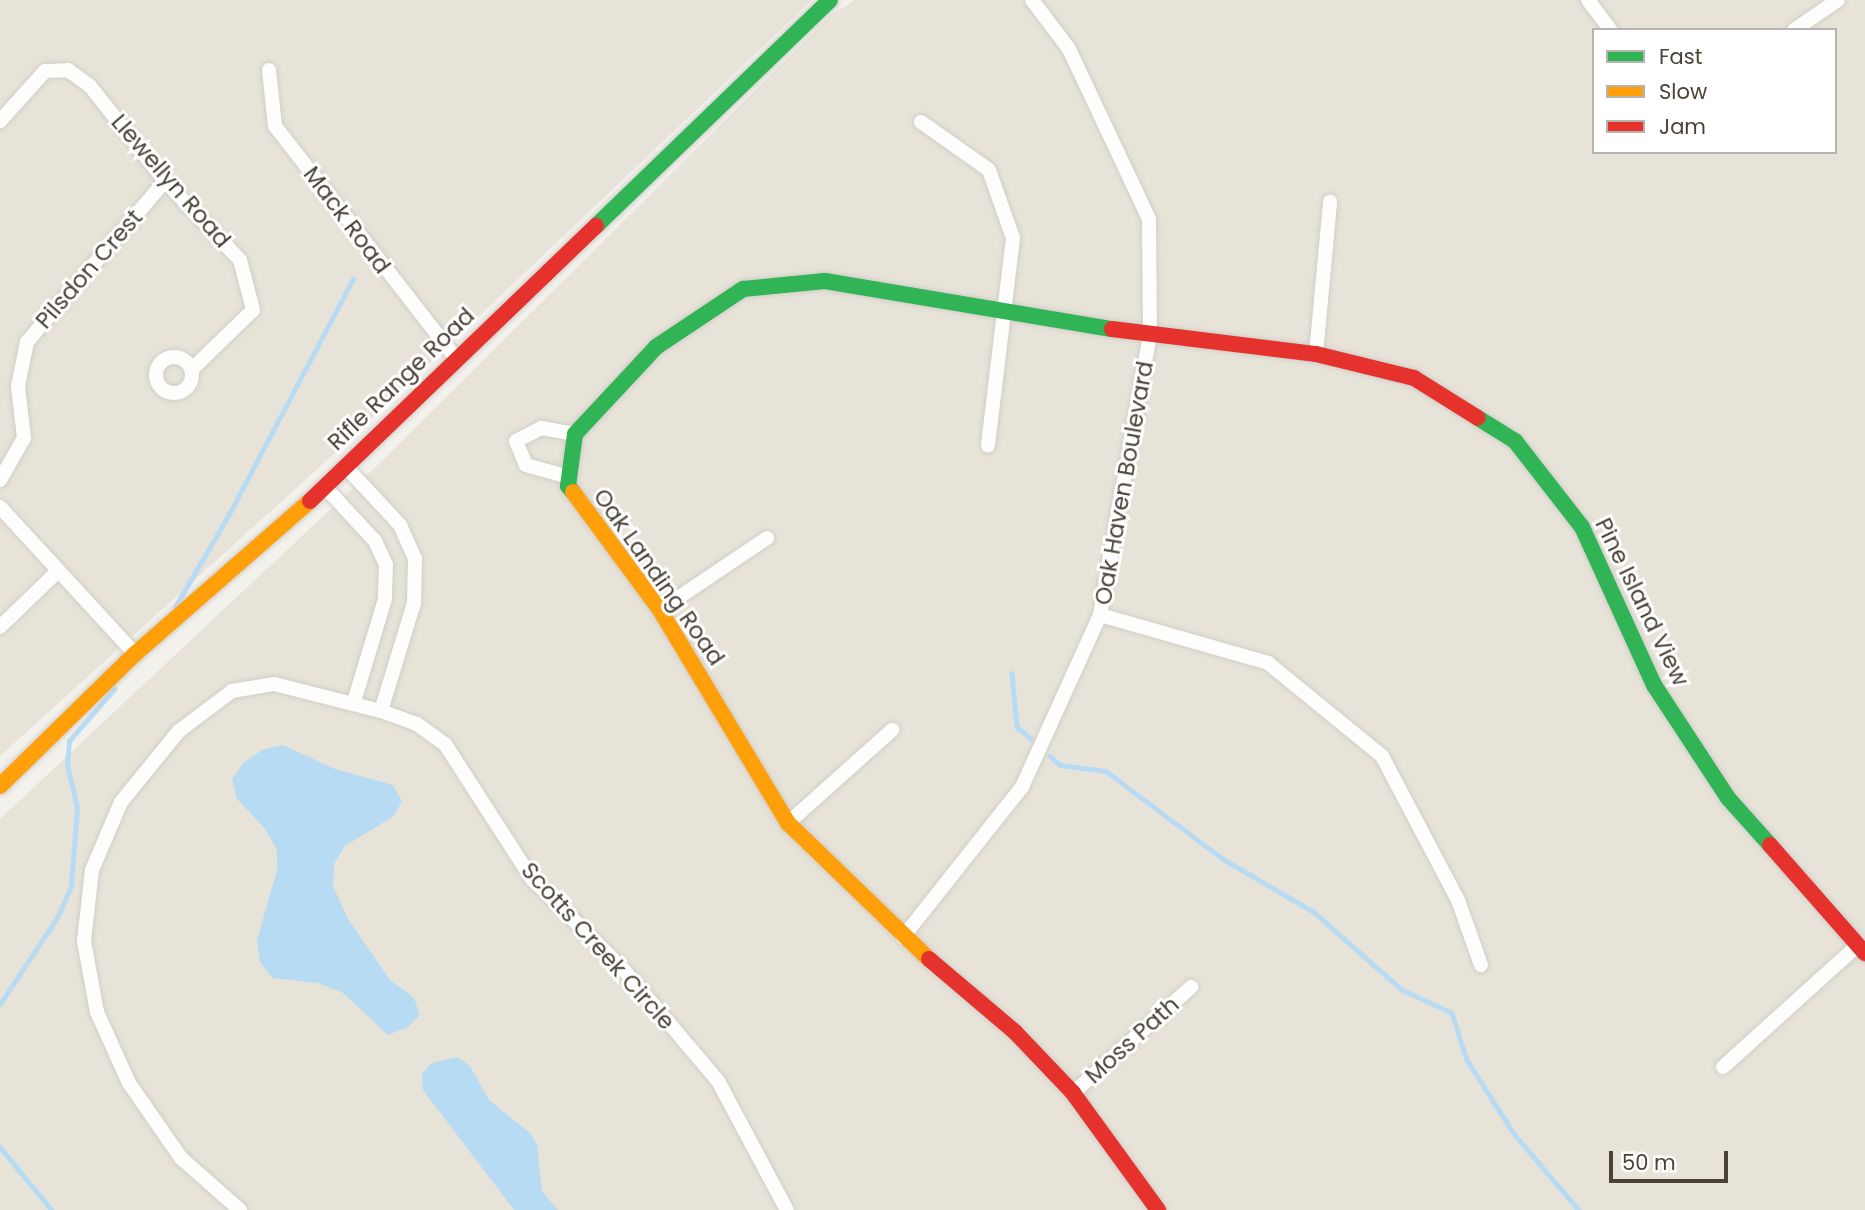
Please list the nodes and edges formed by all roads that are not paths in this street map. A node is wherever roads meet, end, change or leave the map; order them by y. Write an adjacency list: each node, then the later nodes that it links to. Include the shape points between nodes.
1 (830, 0): 15 (street, Rifle Range Road)
2 (1032, 0): 13 (street, Oak Haven Boulevard, via 1069,49 1149,219)
3 (1588, 0): 5 (street)
4 (1838, 0): 6 (street)
5 (1609, 28)
6 (1797, 28)
7 (269, 70): 15 (street, Mack Road, via 275,126)
8 (0, 121): 10 (street, Llewellyn Road, via 45,71 68,70 90,86)
9 (920, 122): 12 (street, via 989,170 1013,239)
10 (165, 181): 16 (street, Llewellyn Road, via 240,260 253,310); 21 (street, Pilsdon Crest, via 27,342 18,386 24,438)
11 (1330, 202): 14 (street)
12 (1006, 309): 13 (street); 17 (street, via 825,281 743,289 656,347); 18 (street)
13 (1150, 335): 14 (street, Pine Island View); 27 (street, Oak Haven Boulevard)
14 (1316, 354): 36 (street, Pine Island View, via 1413,379 1515,440 1582,527 1654,685 1728,798)
15 (455, 358): 19 (street, Rifle Range Road)
16 (191, 370)
17 (575, 434): 20 (street, Oak Landing Road); 20 (street, via 541,428 516,441 526,465)
18 (988, 445)
19 (345, 466): 22 (street, Rifle Range Road); 31 (street, via 400,525 415,559 414,603)
20 (569, 477): 26 (street, Oak Landing Road, via 568,486)
21 (0, 480)
22 (325, 488): 29 (street, Rifle Range Road); 30 (street, via 375,541 386,565 385,598)
23 (0, 507): 25 (street)
24 (767, 537): 26 (street)
25 (58, 571): 28 (street); 29 (street)
26 (660, 610): 34 (street, Oak Landing Road)
27 (1100, 615): 35 (street, Oak Haven Boulevard, via 1022,787); 37 (street, via 1268,663 1382,756 1458,900)
28 (0, 627)
29 (135, 654): 33 (street, Rifle Range Road)
30 (354, 702): 31 (street, Scotts Creek Circle); 41 (street, Scotts Creek Circle, via 274,684 232,691 179,732 121,802 92,870 85,941 97,1012 129,1083 181,1158)
31 (381, 711): 42 (street, Scotts Creek Circle, via 417,724 445,744 532,879 624,970 718,1081)
32 (892, 730): 34 (street)
33 (0, 786)
34 (788, 823): 35 (street, Oak Landing Road)
35 (903, 937): 40 (street, Oak Landing Road, via 1015,1032)
36 (1861, 950): 39 (street)
37 (1480, 965)
38 (1191, 987): 40 (street, Moss Path)
39 (1723, 1067)
40 (1073, 1093): 43 (street, Oak Landing Road)
41 (240, 1210)
42 (787, 1210)
43 (1158, 1210)

